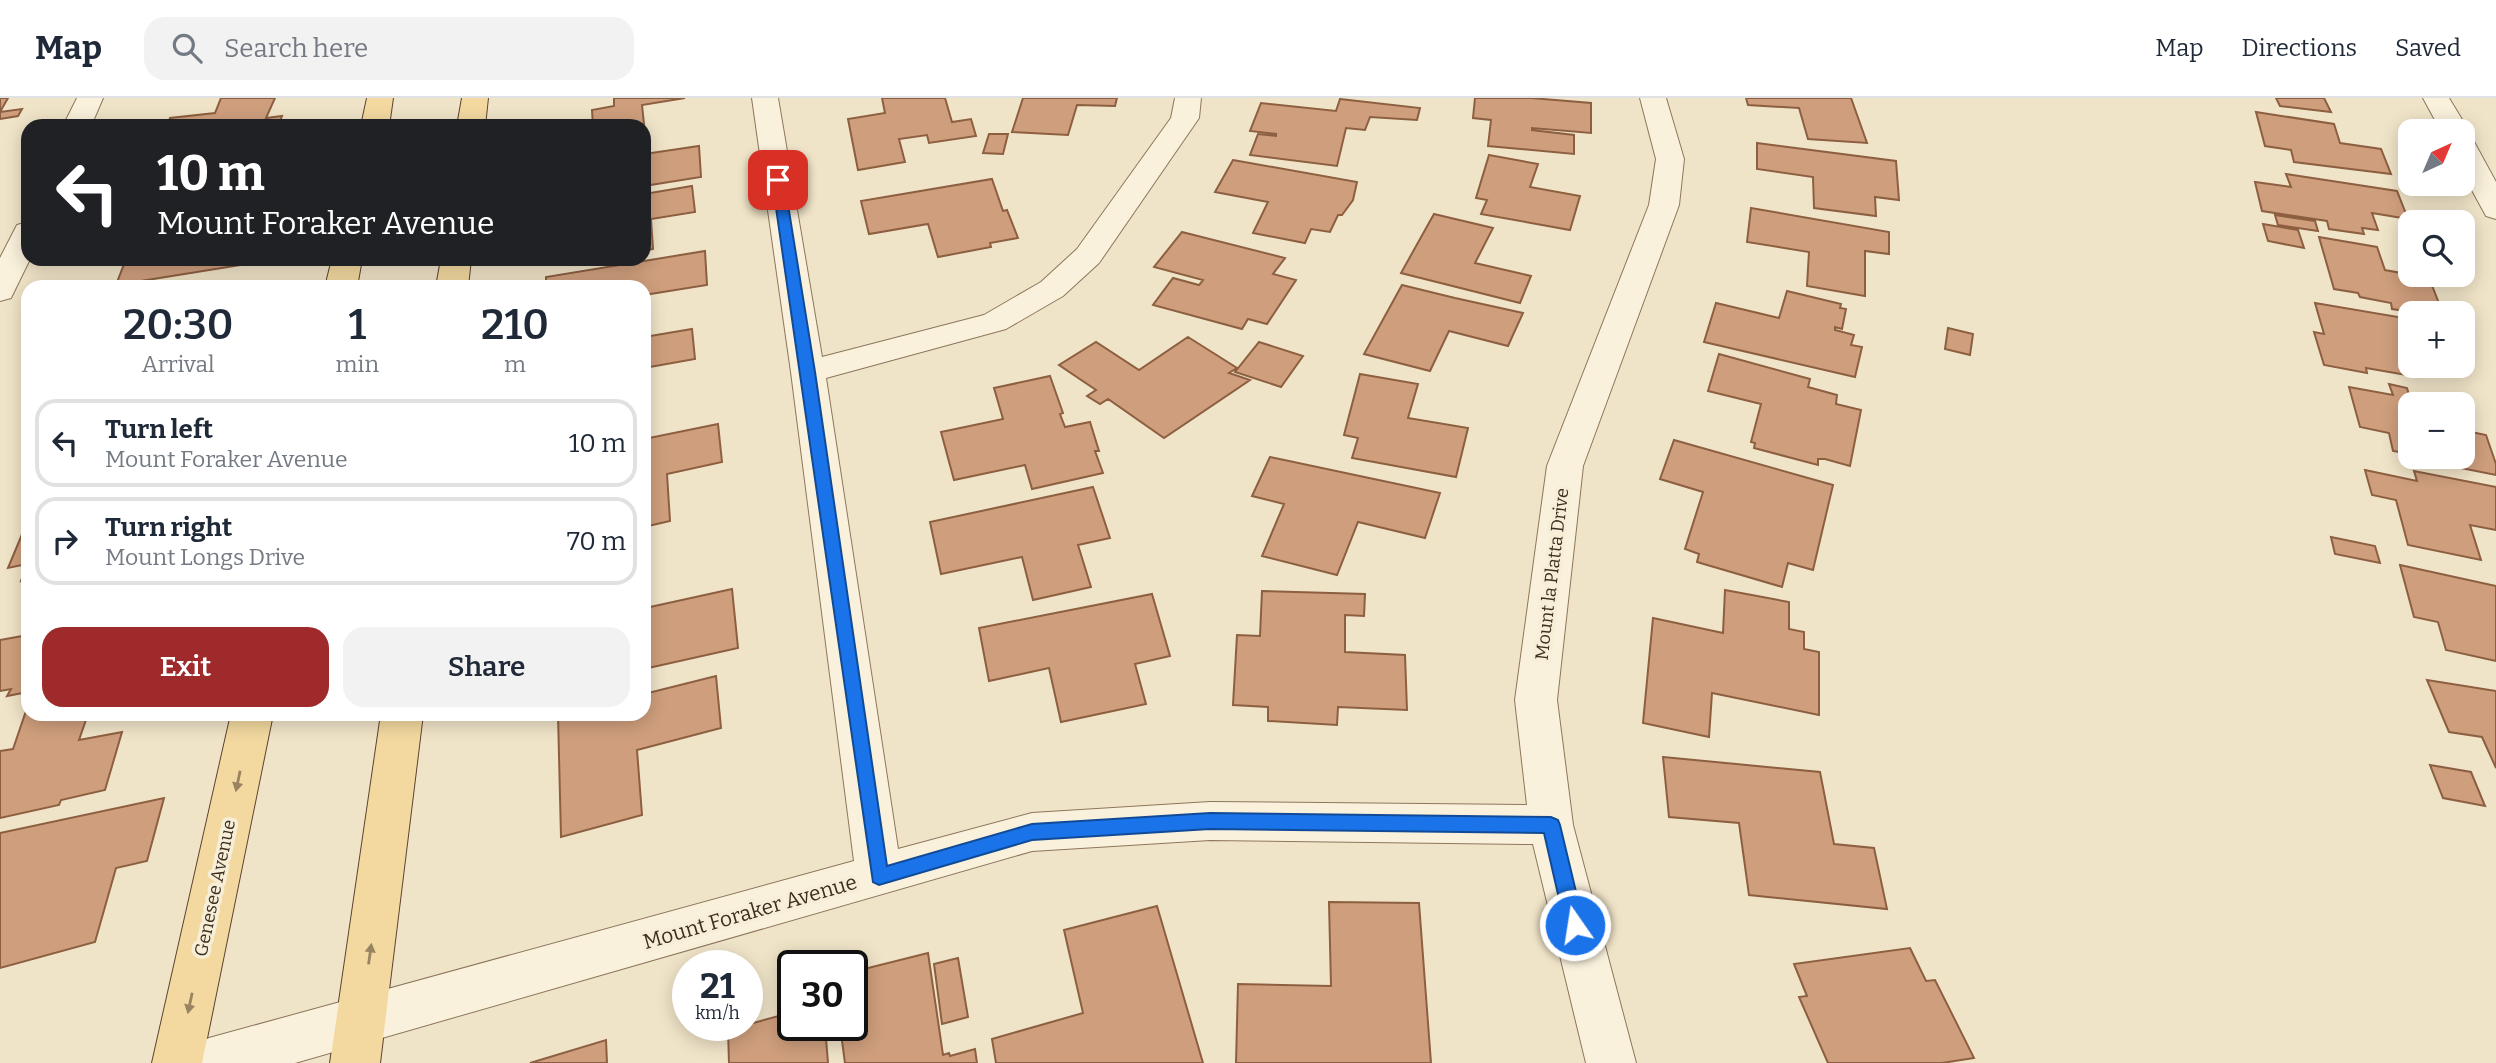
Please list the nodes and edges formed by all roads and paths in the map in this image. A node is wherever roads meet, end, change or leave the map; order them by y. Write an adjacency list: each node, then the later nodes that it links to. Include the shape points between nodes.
1 (90, 98): 8 (street)
2 (380, 98): 9 (main road)
3 (475, 98): 10 (main road)
4 (765, 98): 16 (street)
5 (1188, 98): 16 (street, via 1185,118 1088,256 1052,289 995,322)
6 (1653, 98): 19 (street, Mount la Platta Drive, via 1670,159 1664,205 1565,466 1536,700)
7 (2436, 98): 11 (street)
8 (80, 119)
9 (376, 119)
10 (472, 119)
11 (2448, 119)
12 (2475, 169): 13 (street)
13 (2496, 210)
14 (21, 246): 15 (street)
15 (0, 291)
16 (808, 372): 20 (street)
17 (250, 721): 22 (main road, Genesee Avenue, one-way to 22)
18 (401, 721): 21 (main road, one-way to 18)
19 (1551, 825): 20 (street, Mount Foraker Avenue, via 1210,821 1032,832); 24 (street, Mount la Platta Drive)
20 (879, 876): 21 (street, Mount Foraker Avenue)
21 (358, 1042): 23 (street, Mount Foraker Avenue)
22 (177, 1063)
23 (209, 1063)
24 (1611, 1063)

